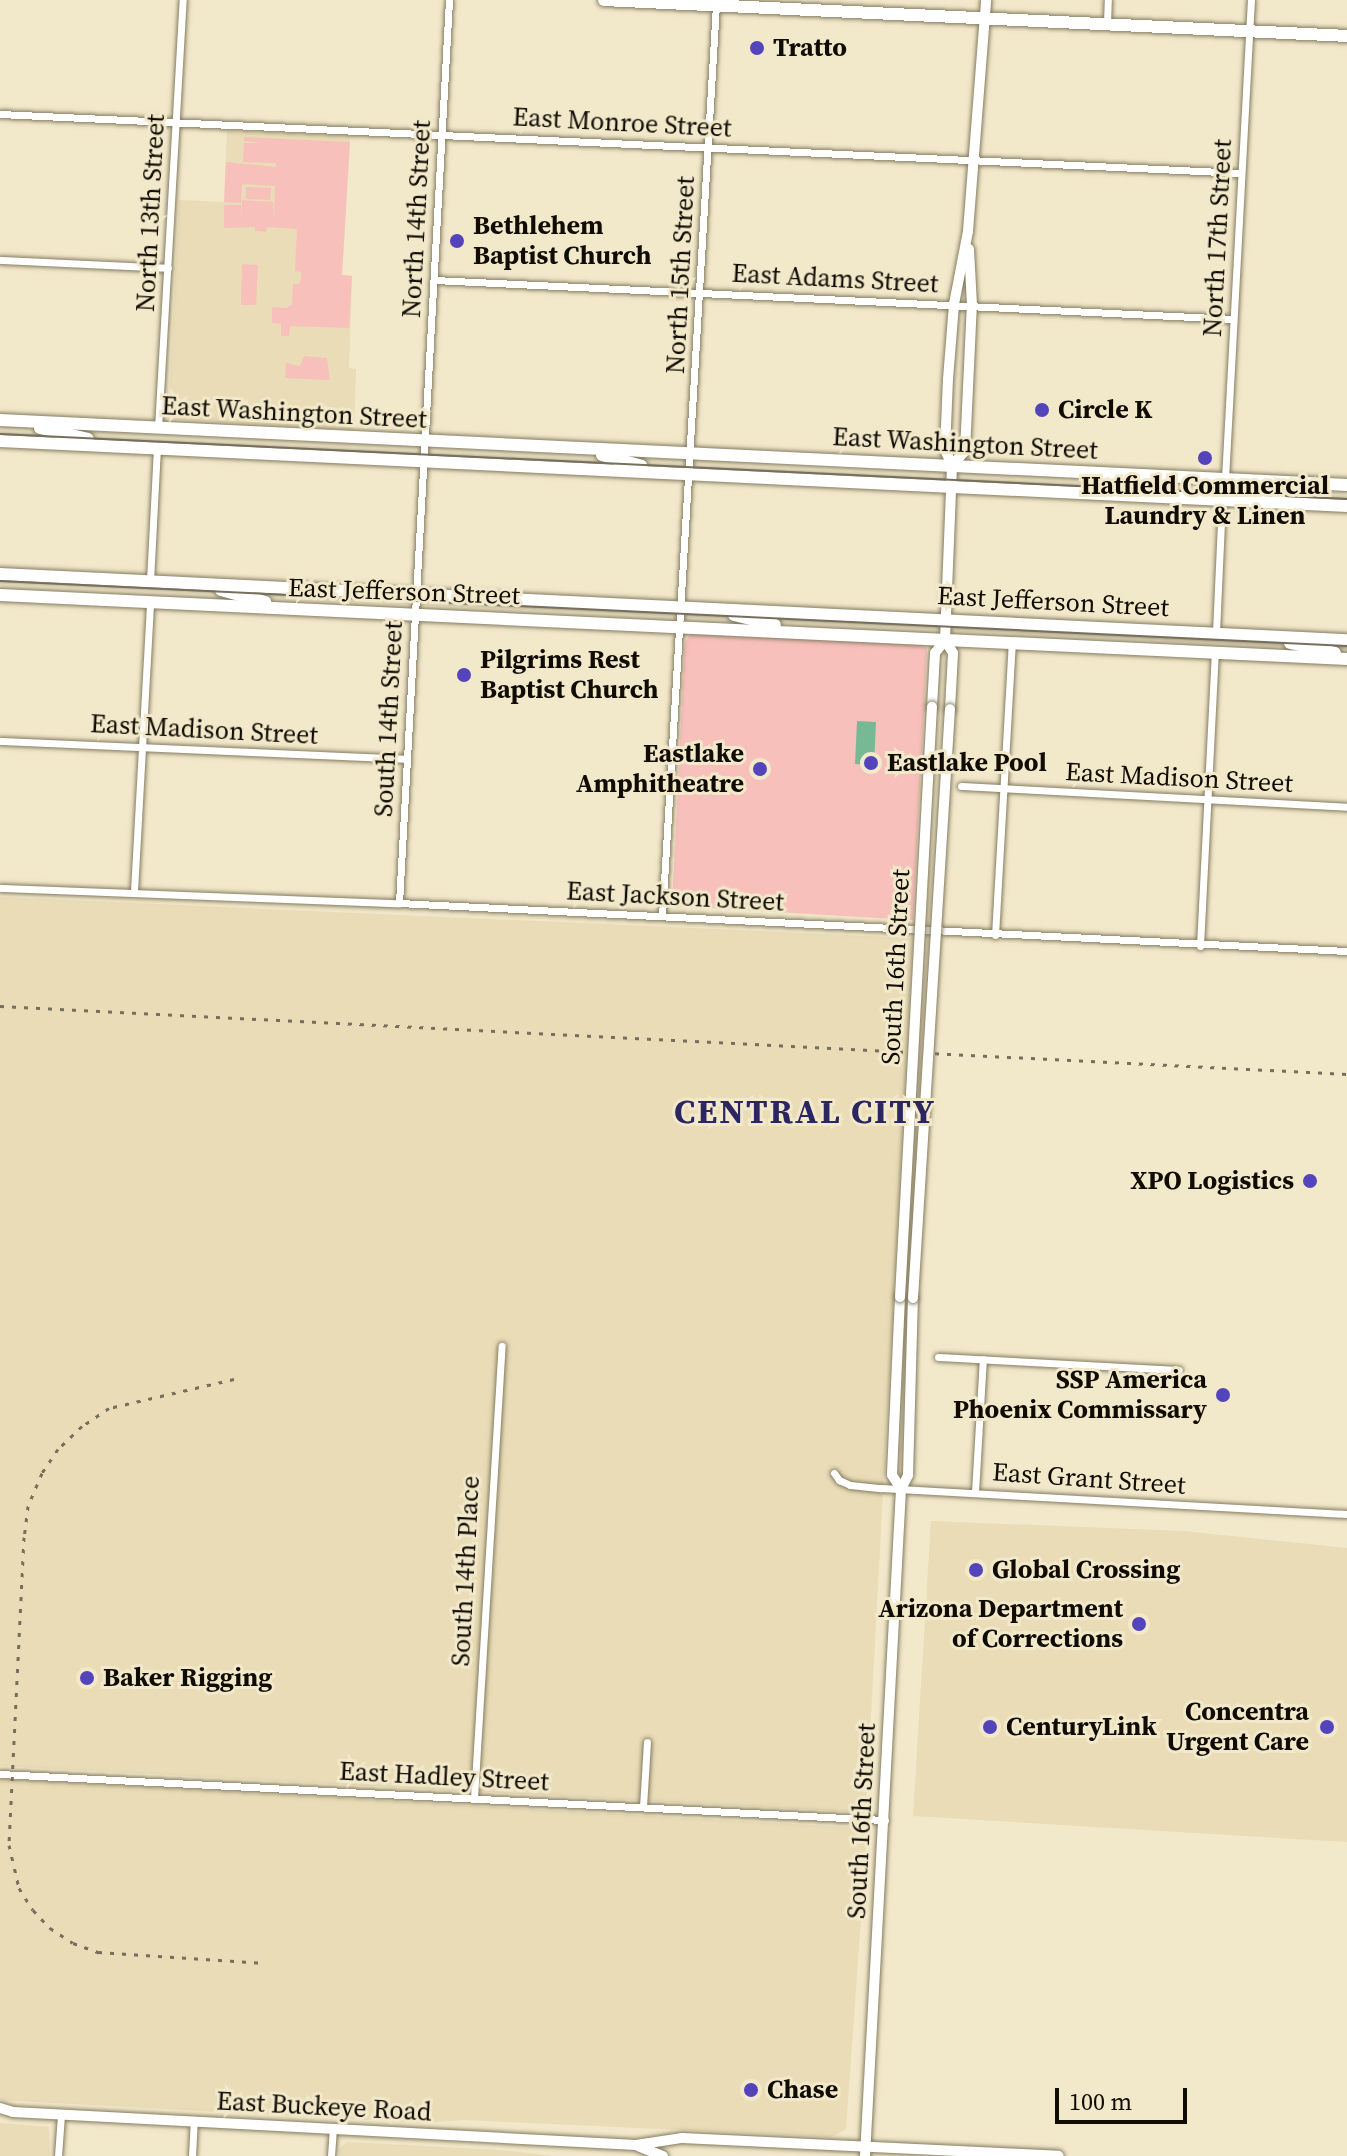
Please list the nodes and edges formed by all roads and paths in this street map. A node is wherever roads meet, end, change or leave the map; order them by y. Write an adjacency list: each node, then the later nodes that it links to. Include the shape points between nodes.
1 (183, 0): 14 (street, North 13th Street)
2 (449, 0): 15 (street, North 14th Street)
3 (604, 0): 7 (main road)
4 (986, 0): 9 (main road)
5 (1108, 0): 10 (street)
6 (1251, 0): 11 (street, North 17th Street)
7 (716, 4): 8 (main road); 16 (street, North 15th Street)
8 (830, 5): 9 (main road)
9 (985, 17): 10 (main road); 17 (main road)
10 (1107, 23): 11 (main road)
11 (1250, 31): 12 (main road); 18 (street, North 17th Street)
12 (1347, 36)
13 (0, 114): 14 (street, East Monroe Street)
14 (176, 123): 15 (street, East Monroe Street); 21 (street, North 13th Street)
15 (442, 135): 16 (street, East Monroe Street); 22 (street, North 14th Street)
16 (708, 147): 17 (street, East Monroe Street); 23 (street, North 15th Street)
17 (973, 160): 18 (street, East Monroe Street); 19 (main road)
18 (1241, 173): 26 (street, North 17th Street)
19 (968, 231): 24 (main road); 25 (main road)
20 (0, 260): 21 (street)
21 (168, 268): 28 (street, North 13th Street)
22 (434, 280): 23 (street, East Adams Street); 30 (street, North 14th Street)
23 (700, 292): 24 (street, East Adams Street); 34 (street, North 15th Street)
24 (954, 304): 25 (street, East Adams Street); 36 (main road, via 945,450)
25 (972, 305): 26 (street, East Adams Street); 36 (main road, via 965,451)
26 (1233, 319): 40 (street, North 17th Street)
27 (3, 420): 28 (main road, East Washington Street); 31 (main road, East Washington Street)
28 (158, 428): 30 (main road, East Washington Street)
29 (0, 441): 31 (main road, East Washington Street)
30 (424, 441): 33 (main road, East Washington Street); 35 (street, South 14th Street)
31 (119, 445): 32 (main road, East Washington Street)
32 (157, 448): 35 (main road, East Washington Street); 47 (street)
33 (580, 449): 34 (main road, East Washington Street); 37 (main road, East Washington Street)
34 (690, 453): 36 (main road, East Washington Street); 39 (street, North 15th Street)
35 (423, 460): 37 (main road, East Washington Street); 49 (street, South 14th Street)
36 (952, 465): 38 (main road, East Washington Street); 41 (main road, South 16th Street)
37 (665, 472): 39 (main road, East Washington Street)
38 (1090, 472): 40 (main road, East Washington Street); 43 (main road)
39 (689, 473): 41 (main road, East Washington Street); 52 (street, North 15th Street)
40 (1225, 479): 42 (main road, East Washington Street)
41 (951, 485): 43 (main road, East Washington Street); 56 (main road, South 16th Street)
42 (1347, 485)
43 (1181, 497): 44 (main road, East Washington Street)
44 (1222, 499): 45 (main road, East Washington Street); 59 (street)
45 (1347, 506)
46 (0, 574): 47 (main road, East Jefferson Street)
47 (150, 581): 48 (main road, East Jefferson Street)
48 (194, 583): 49 (main road, East Jefferson Street); 54 (main road)
49 (416, 594): 52 (main road, East Jefferson Street); 55 (street, South 14th Street)
50 (0, 595): 51 (main road, East Jefferson Street)
51 (150, 601): 54 (main road, East Jefferson Street); 67 (street)
52 (681, 606): 53 (main road, East Jefferson Street); 57 (street, North 15th Street)
53 (704, 608): 56 (main road, East Jefferson Street); 58 (main road, East Jefferson Street)
54 (287, 609): 55 (main road, East Jefferson Street)
55 (415, 614): 57 (main road, East Jefferson Street); 68 (street, South 14th Street)
56 (946, 619): 59 (main road, East Jefferson Street); 61 (main road, South 16th Street)
57 (679, 626): 58 (main road, East Jefferson Street); 76 (street, North 15th Street)
58 (807, 632): 61 (main road, East Jefferson Street)
59 (1216, 632): 60 (main road, East Jefferson Street)
60 (1256, 635): 62 (main road, East Jefferson Street); 65 (main road, East Jefferson Street)
61 (945, 640): 63 (main road, East Jefferson Street); 85 (main road, South 16th Street, bridge, via 953,653 913,1298 908,1475); 85 (main road, South 16th Street, bridge, via 935,653 900,1297 892,1475)
62 (1347, 640)
63 (1012, 643): 64 (main road, East Jefferson Street); 70 (street)
64 (1215, 653): 65 (main road, East Jefferson Street); 71 (street)
65 (1347, 658)
66 (0, 741): 67 (street, East Madison Street)
67 (142, 747): 68 (street, East Madison Street); 74 (street)
68 (407, 759): 75 (street, South 14th Street)
69 (961, 786): 70 (street, East Madison Street)
70 (1003, 788): 71 (street, East Madison Street); 77 (street)
71 (1206, 800): 72 (street, East Madison Street); 78 (street)
72 (1347, 807)
73 (0, 888): 74 (street, East Jackson Street)
74 (134, 891): 75 (street, East Jackson Street)
75 (399, 903): 76 (street, East Jackson Street)
76 (662, 916): 77 (street, East Jackson Street)
77 (995, 935): 78 (street, East Jackson Street)
78 (1200, 946): 79 (street, East Jackson Street)
79 (1347, 951)
80 (502, 1346): 90 (street, South 14th Place)
81 (938, 1357): 82 (street)
82 (983, 1359): 83 (street); 86 (street)
83 (1179, 1370)
84 (834, 1473): 85 (street, East Grant Street, via 850,1485)
85 (901, 1489): 86 (street, East Grant Street); 92 (main road, South 16th Street)
86 (975, 1492): 87 (street, East Grant Street)
87 (1347, 1514)
88 (647, 1742): 91 (street)
89 (0, 1774): 90 (street, East Hadley Street)
90 (474, 1798): 91 (street, East Hadley Street)
91 (643, 1807): 92 (street, East Hadley Street)
92 (885, 1820): 98 (main road, South 16th Street)
93 (3, 2112): 94 (main road, East Buckeye Road)
94 (61, 2115): 95 (main road, East Buckeye Road); 99 (street)
95 (194, 2123): 96 (main road, East Buckeye Road); 100 (street)
96 (333, 2129): 97 (main road, East Buckeye Road); 101 (street)
97 (636, 2145): 98 (main road, East Buckeye Road, via 682,2138); 102 (main road, East Buckeye Road)
98 (865, 2151): 103 (main road, East Buckeye Road)
99 (58, 2156)
100 (192, 2156)
101 (331, 2156)
102 (663, 2156)
103 (1059, 2156)

